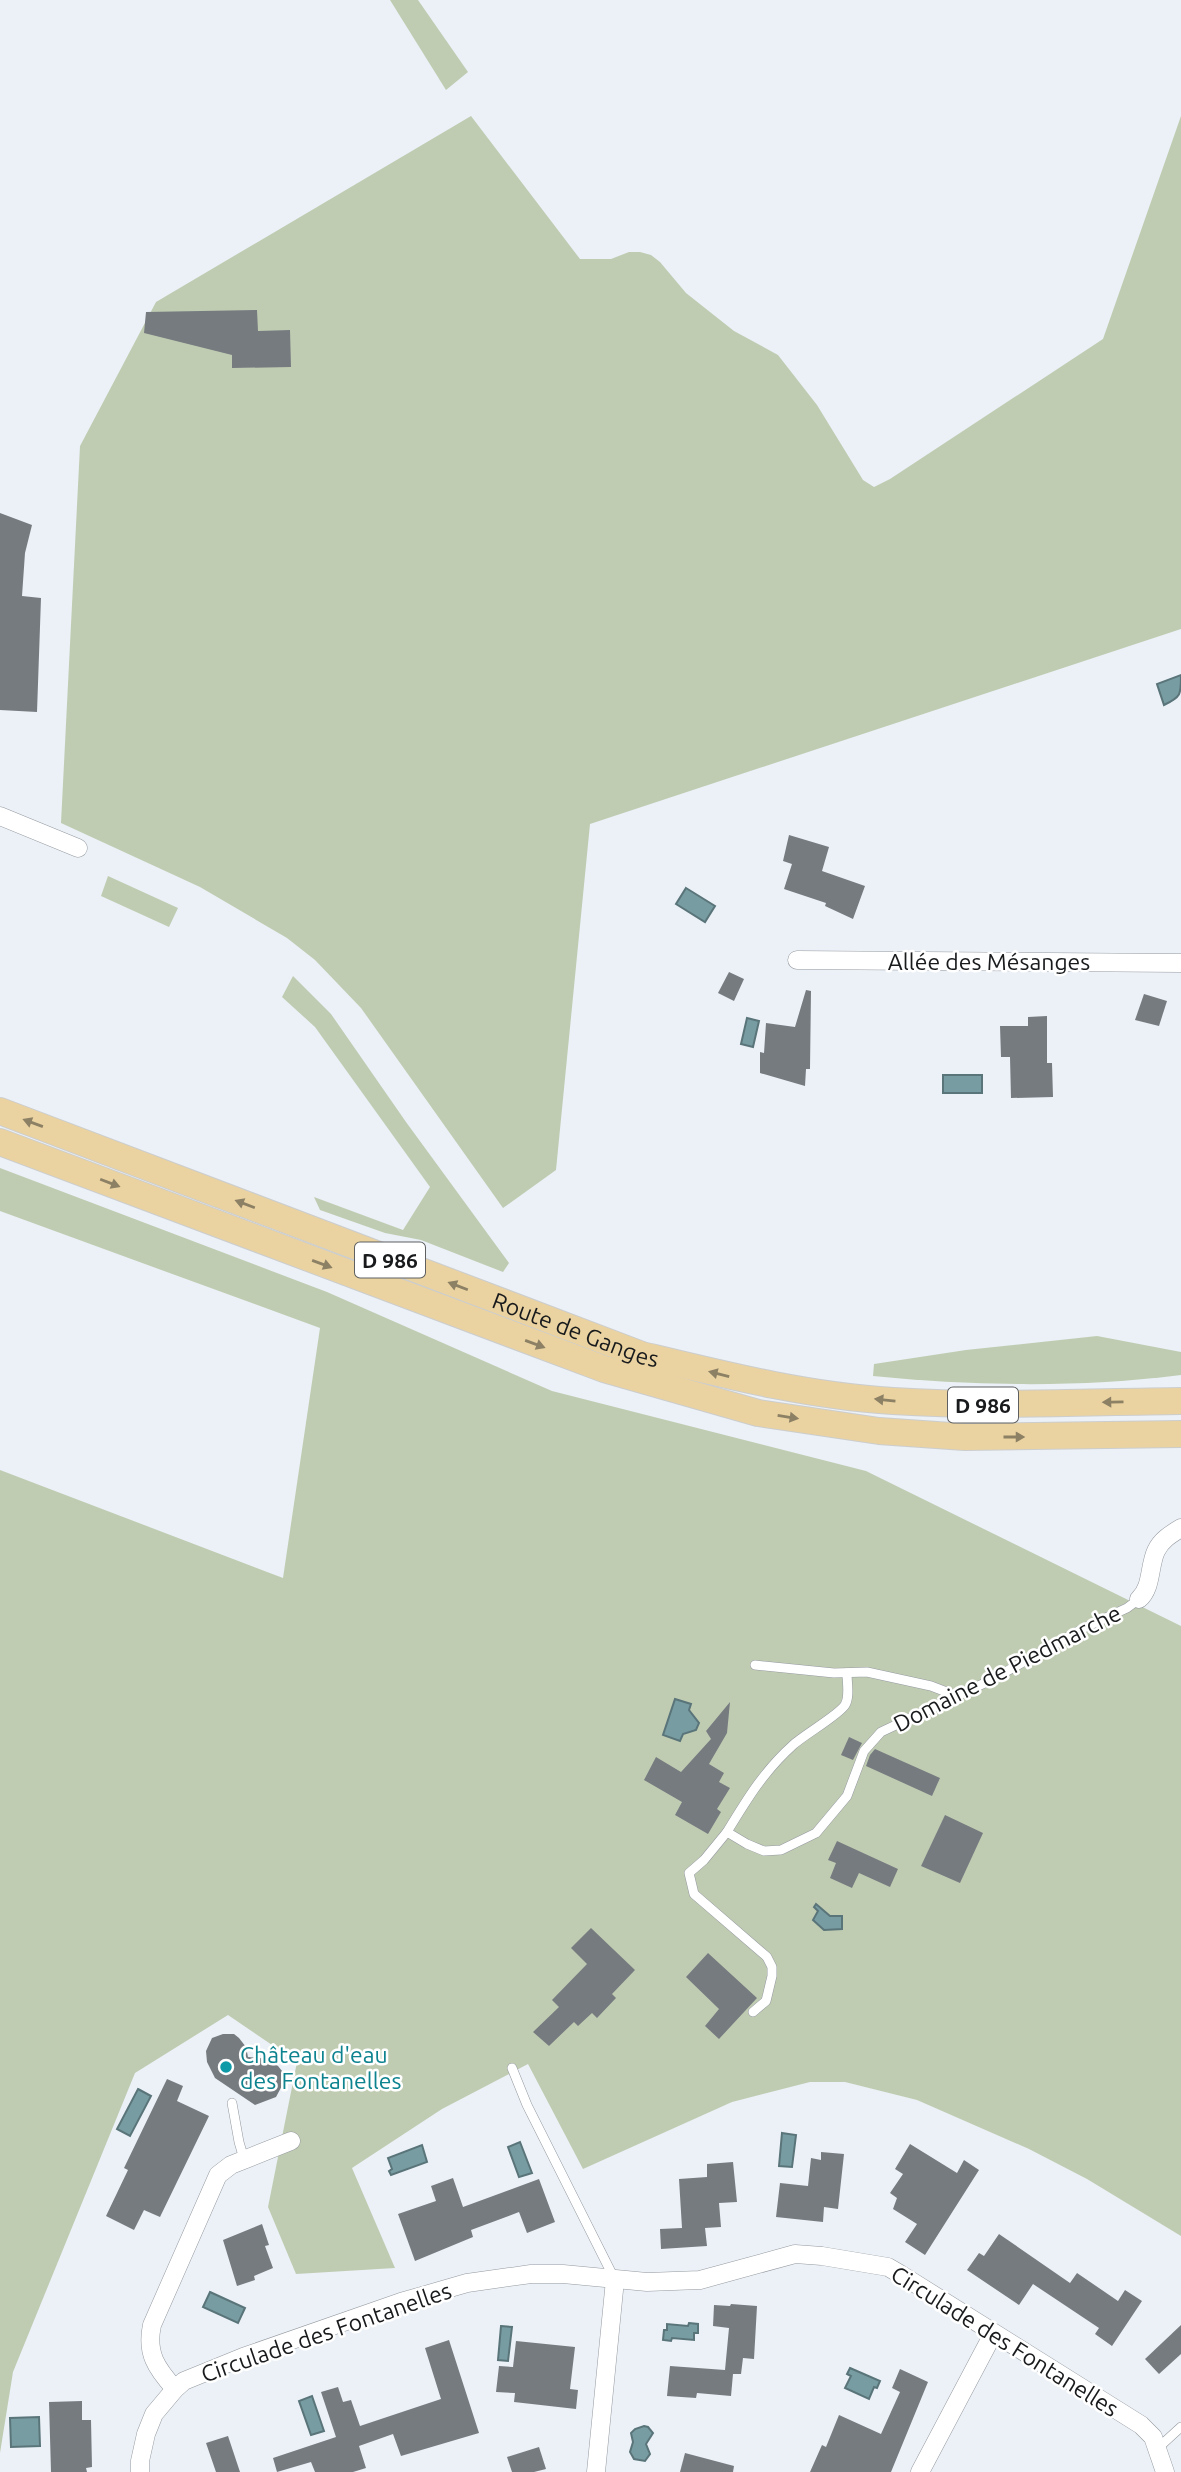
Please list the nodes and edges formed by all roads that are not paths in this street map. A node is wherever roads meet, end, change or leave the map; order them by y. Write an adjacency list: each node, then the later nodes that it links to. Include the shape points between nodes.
1 (0, 816): 2 (street)
2 (78, 848)
3 (797, 960): 4 (street, Allée des Mésanges)
4 (1181, 962)
5 (0, 1111): 7 (main road, Route de Ganges / D 986, one-way to 5, via 980,1405 891,1401 745,1380 630,1350)
6 (0, 1142): 8 (main road, Route de Ganges / D 986, one-way to 8, via 604,1369 758,1413 879,1432 965,1437)
7 (1181, 1401)
8 (1181, 1434)
9 (1181, 1528): 10 (street, via 1156,1550 1146,1590)
10 (1139, 1599): 13 (lane, Domaine de Piedmarche)
11 (755, 1665): 12 (lane)
12 (847, 1673): 13 (lane, via 867,1672); 14 (lane, via 847,1703 841,1711 793,1745 761,1777)
13 (957, 1696): 14 (lane, Domaine de Piedmarche, via 881,1732 864,1751 846,1797 816,1833 782,1850 764,1850)
14 (727, 1832): 15 (lane, via 689,1872 694,1894 761,1951 772,1967 766,2001)
15 (753, 2012)
16 (512, 2068): 20 (lane)
17 (232, 2103): 19 (lane)
18 (291, 2141): 19 (street)
19 (244, 2159): 22 (street, via 218,2175 152,2325 151,2356)
20 (615, 2280): 21 (street, Circulade des Fontanelles, via 700,2280 795,2254 822,2256 888,2267); 22 (street, Circulade des Fontanelles, via 531,2274 467,2283 243,2357); 26 (street)
21 (993, 2334): 24 (street, Circulade des Fontanelles, via 1141,2425); 27 (street)
22 (175, 2389): 25 (street, Circulade des Fontanelles, via 154,2414)
23 (1181, 2427): 24 (lane)
24 (1158, 2448): 28 (street, Circulade des Fontanelles)
25 (140, 2472)
26 (596, 2472)
27 (920, 2472)
28 (1166, 2472)

